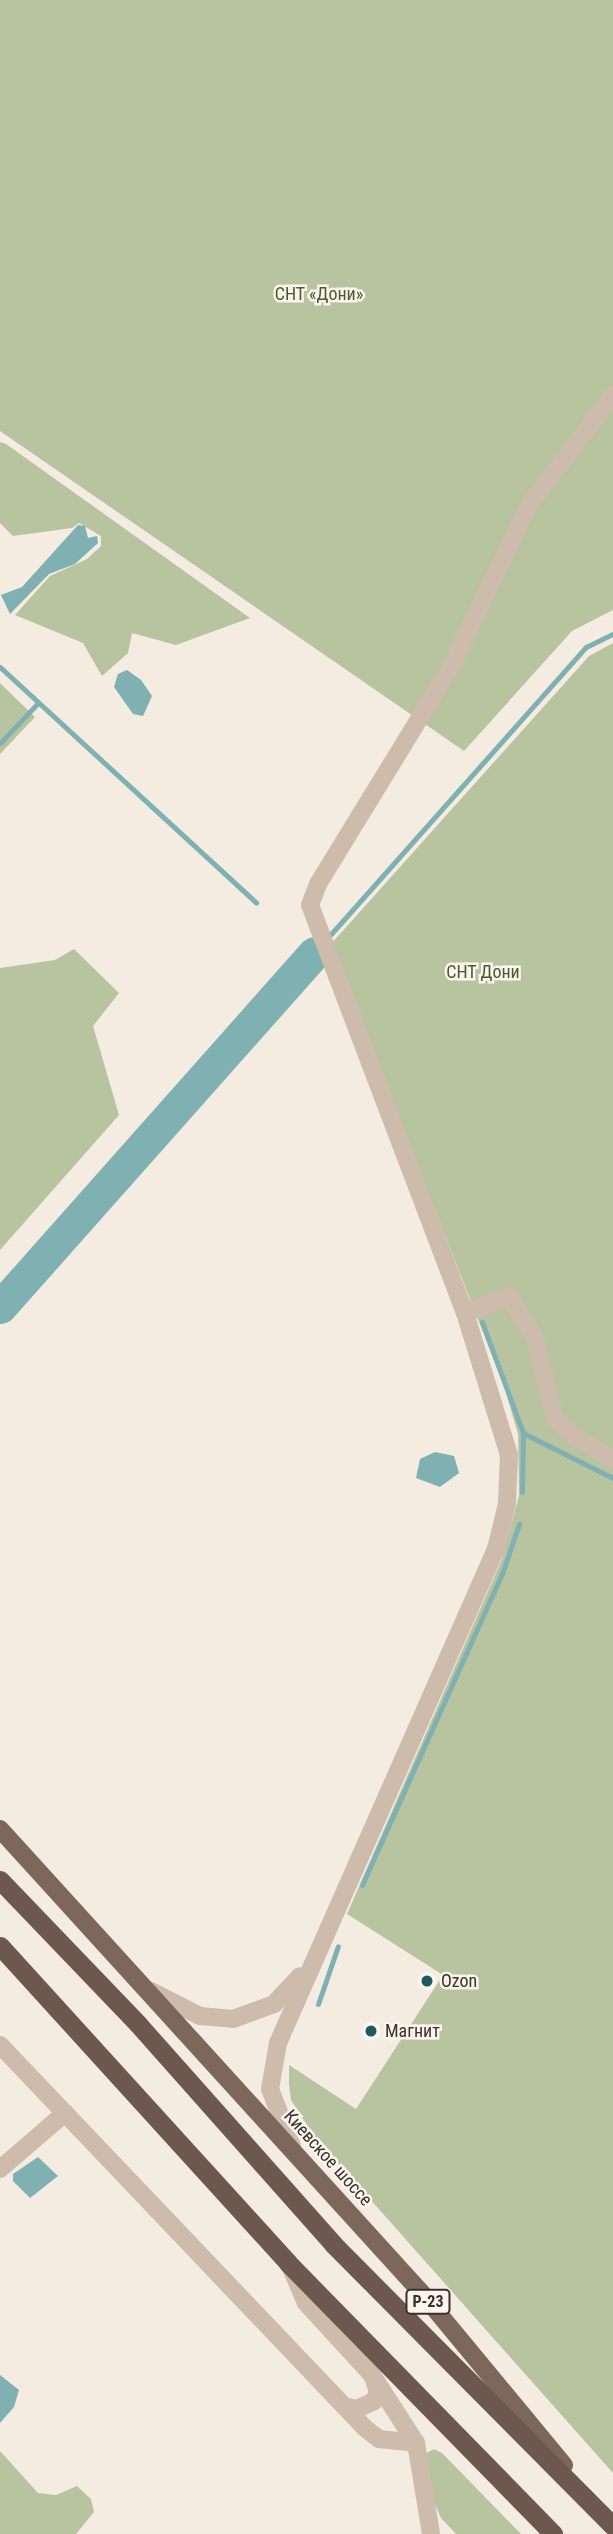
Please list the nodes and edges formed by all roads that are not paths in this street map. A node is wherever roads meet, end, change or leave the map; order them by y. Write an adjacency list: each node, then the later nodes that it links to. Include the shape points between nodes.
1 (613, 395): 2 (street, via 529,505 450,669 318,884 310,905)
2 (465, 1313): 3 (street, via 509,1296 535,1339 555,1419 576,1438); 7 (street, via 509,1455 507,1504 496,1549)
3 (613, 1459)
4 (0, 1829): 8 (main road, Киевское шоссе / Р-23)
5 (0, 1880): 17 (highway, Р-23, via 138,2024 333,2244)
6 (0, 1946): 13 (highway)
7 (316, 1956): 8 (street, via 274,2004 233,2019 182,2010); 11 (street, via 278,2043 271,2076 272,2102)
8 (140, 1983): 11 (main road, Киевское шоссе / Р-23)
9 (0, 2045): 10 (street)
10 (65, 2113): 12 (street); 15 (street)
11 (294, 2152): 17 (main road, Киевское шоссе / Р-23, via 419,2291)
12 (0, 2169)
13 (288, 2263): 14 (street, via 306,2303); 19 (highway)
14 (372, 2375): 15 (street, via 378,2392 374,2401 357,2409); 16 (street)
15 (344, 2406): 16 (street, via 379,2439)
16 (416, 2444): 18 (street)
17 (613, 2526)
18 (431, 2534)
19 (553, 2534)

